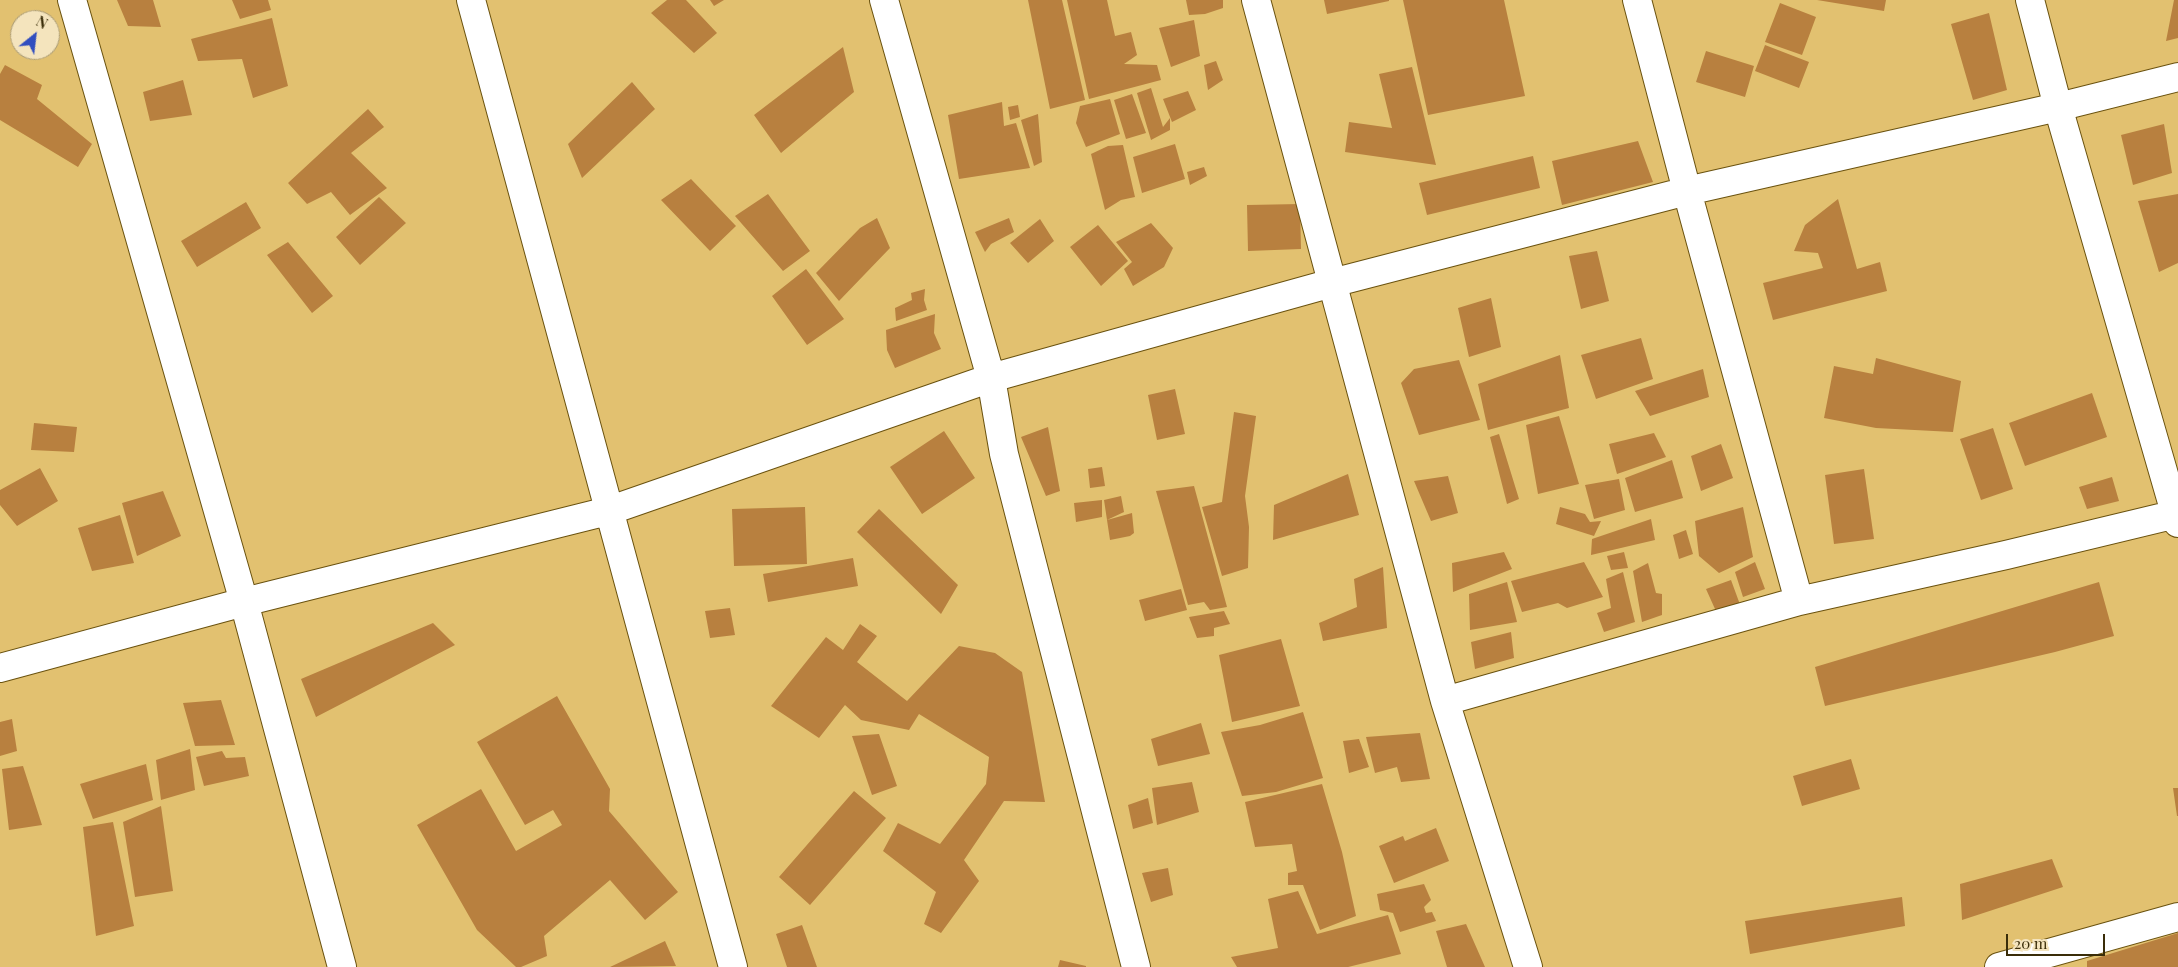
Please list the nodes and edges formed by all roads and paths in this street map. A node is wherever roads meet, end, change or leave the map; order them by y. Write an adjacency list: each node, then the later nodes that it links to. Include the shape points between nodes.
1 (72, 0): 15 (street)
2 (471, 0): 12 (street)
3 (884, 0): 11 (street)
4 (1256, 0): 10 (street)
5 (1637, 0): 9 (street)
6 (2030, 0): 8 (street)
7 (2178, 77): 8 (street)
8 (2058, 107): 9 (street); 13 (street)
9 (1686, 191): 10 (street); 14 (street)
10 (1332, 283): 11 (street); 17 (street)
11 (990, 378): 12 (street); 21 (street, via 1004,454)
12 (608, 511): 15 (street); 20 (street)
13 (2177, 518): 14 (street)
14 (1799, 601): 17 (street)
15 (244, 602): 16 (street); 19 (street)
16 (0, 668)
17 (1445, 701): 22 (street)
18 (2178, 917): 23 (street)
19 (342, 967)
20 (733, 967)
21 (1136, 967)
22 (1528, 967)
23 (1999, 967)

